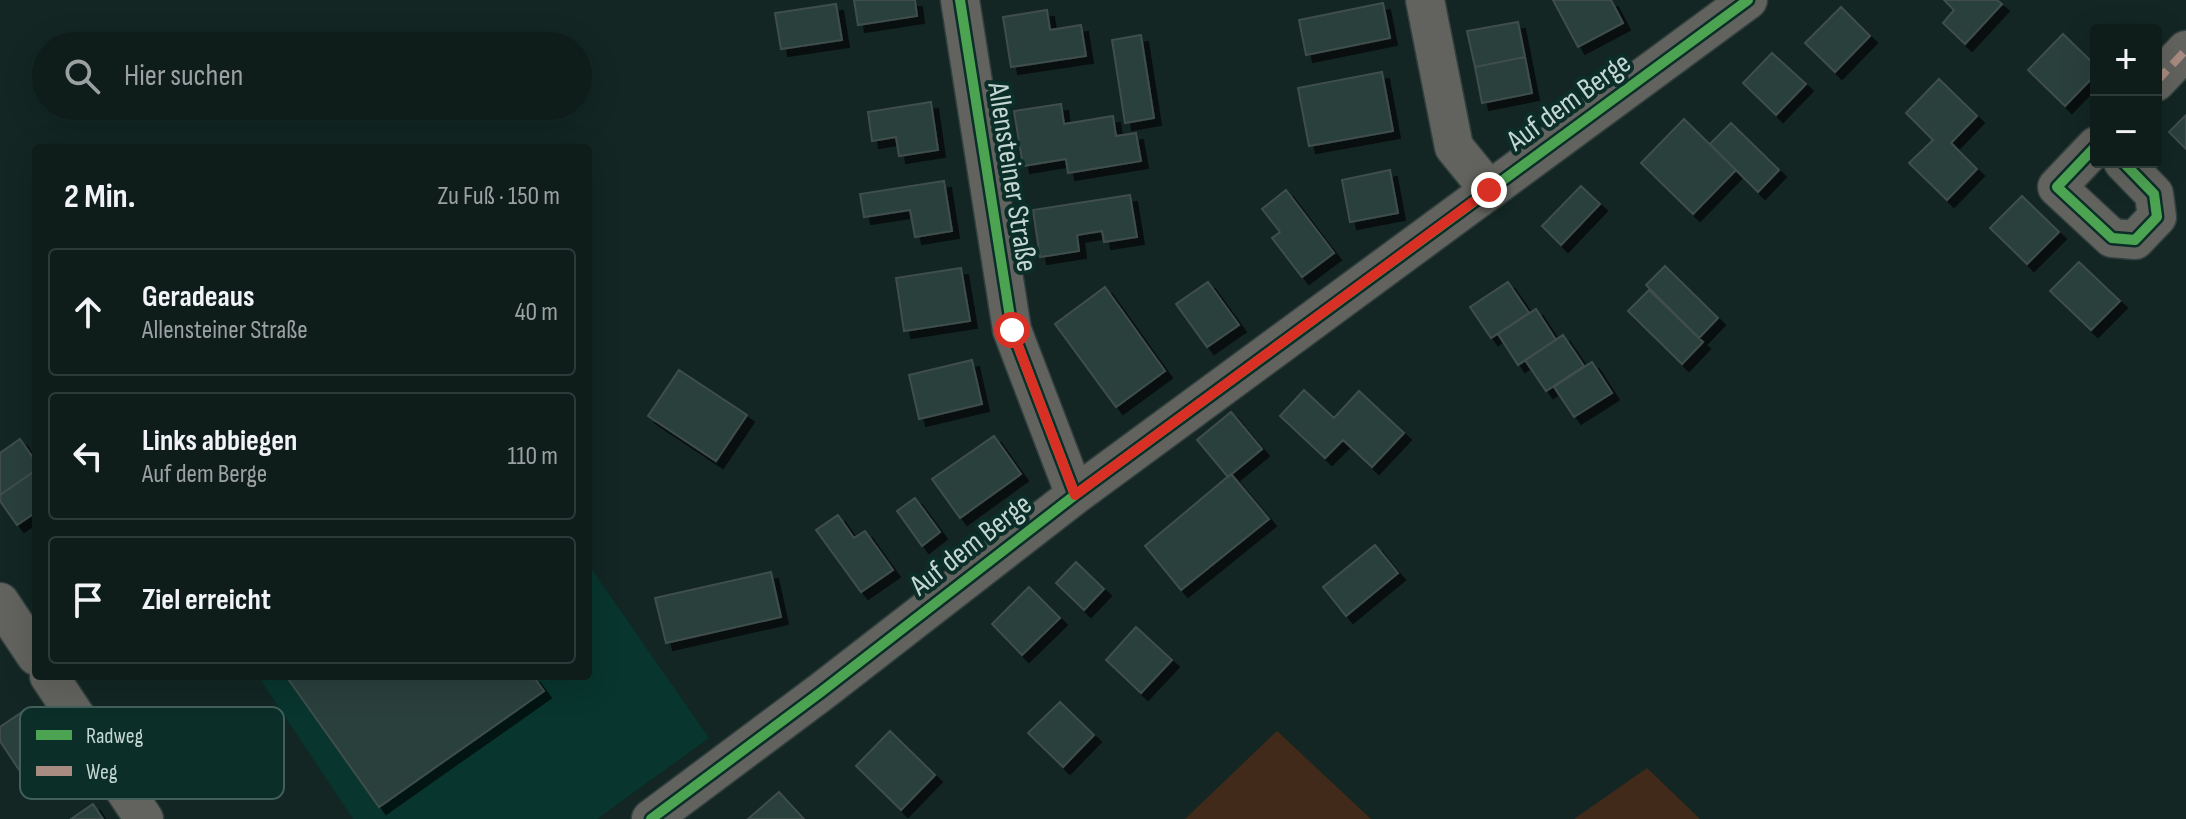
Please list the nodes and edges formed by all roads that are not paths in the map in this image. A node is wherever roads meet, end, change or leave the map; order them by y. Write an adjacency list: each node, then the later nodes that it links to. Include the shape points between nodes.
1 (960, 0): 9 (street, Allensteiner Straße, via 1012,330)
2 (1425, 0): 8 (street, via 1454,147)
3 (1748, 0): 8 (street, Auf dem Berge)
4 (2186, 50): 5 (street)
5 (2162, 76)
6 (2090, 152): 7 (street, via 2057,187 2112,238 2135,240 2157,217 2154,194)
7 (2129, 168)
8 (1489, 190): 9 (street, Auf dem Berge)
9 (1075, 495): 16 (street, Auf dem Berge)
10 (0, 602): 11 (street)
11 (32, 650)
12 (52, 680): 13 (street)
13 (70, 707)
14 (131, 799): 15 (street)
15 (144, 819)
16 (651, 819)

